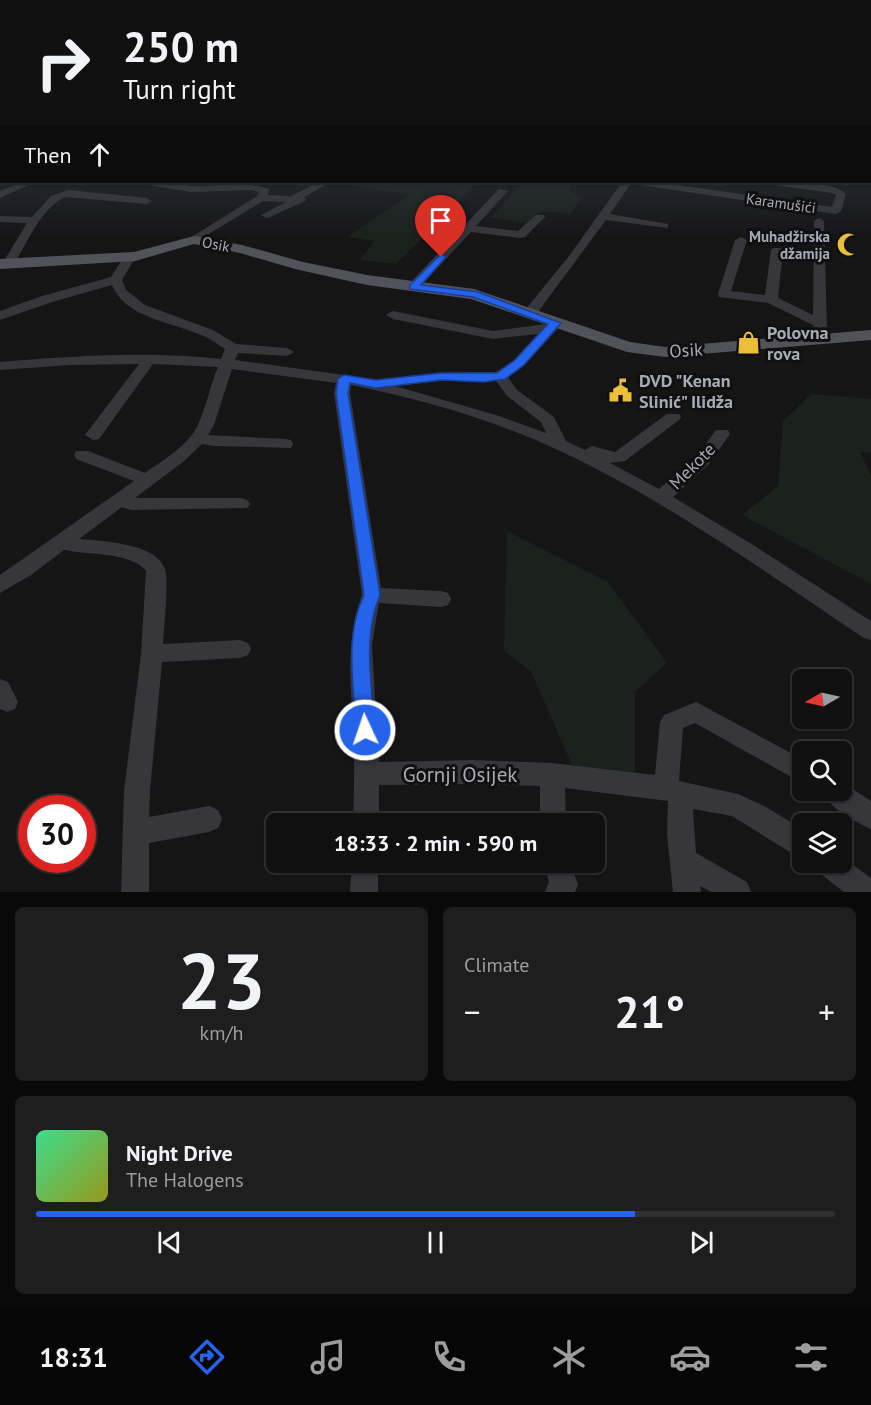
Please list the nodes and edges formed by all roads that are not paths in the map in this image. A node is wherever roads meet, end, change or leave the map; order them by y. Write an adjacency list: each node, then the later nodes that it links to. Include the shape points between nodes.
1 (28, 183): 8 (street)
2 (155, 183): 10 (street, via 191,189 253,187 265,191)
3 (324, 183): 9 (street)
4 (626, 183): 13 (street)
5 (647, 183): 6 (street, Karamušići, via 836,211 840,191)
6 (781, 183)
7 (503, 191): 19 (street)
8 (0, 195)
9 (295, 197): 10 (street); 12 (street, via 301,199)
10 (261, 198): 20 (street, Osik)
11 (147, 201): 16 (street, Osik, via 64,194)
12 (266, 215)
13 (604, 216): 18 (street); 28 (street)
14 (540, 217): 19 (street, via 521,235)
15 (0, 219): 16 (street)
16 (35, 220): 24 (street, Osik)
17 (819, 221): 32 (street)
18 (664, 226)
19 (468, 228): 26 (street)
20 (194, 240): 23 (main road, Osik); 26 (main road, Osik, via 300,266)
21 (741, 240): 27 (street, Osik, via 724,294)
22 (777, 250): 27 (street)
23 (135, 255): 24 (main road, Osik); 25 (street)
24 (4, 264)
25 (116, 280): 30 (street, via 47,298); 35 (street, via 131,302 203,330)
26 (414, 287): 28 (main road, Osik, via 474,294)
27 (771, 300): 32 (street, Osik)
28 (530, 313): 31 (main road, Osik)
29 (393, 315): 31 (street, Osik, via 494,334)
30 (0, 316)
31 (552, 326): 32 (main road, Osik, via 627,347 665,352); 38 (street, via 526,356)
32 (820, 331): 33 (main road, Osik)
33 (871, 335)
34 (287, 352): 35 (street)
35 (229, 356): 36 (street); 39 (street); 44 (street, via 212,411)
36 (149, 360): 37 (street, via 48,361); 43 (street)
37 (0, 366)
38 (500, 376): 40 (street); 46 (street, via 512,393 548,420)
39 (344, 379): 40 (street); 54 (street, via 342,393)
40 (376, 384): 46 (street, via 471,412)
41 (673, 417): 46 (street, via 614,459 574,445)
42 (722, 434): 49 (street, Mekote, via 688,476)
43 (93, 435)
44 (198, 438): 45 (street); 48 (street)
45 (285, 444)
46 (561, 445): 49 (street)
47 (82, 455): 48 (street)
48 (147, 480): 50 (street)
49 (661, 497): 56 (street)
50 (117, 500): 51 (street, via 131,504); 52 (street)
51 (241, 504)
52 (61, 543): 53 (street); 58 (street, via 119,550 154,565)
53 (0, 585)
54 (372, 595): 55 (street); 60 (street, via 363,614 360,643)
55 (441, 599)
56 (871, 632)
57 (240, 649): 58 (street)
58 (152, 654): 68 (street)
59 (792, 766): 62 (street, via 696,712 672,722)
60 (368, 774): 61 (street, Gornji Osijek); 64 (street)
61 (552, 775): 62 (street, Gornji Osijek); 65 (street)
62 (674, 791): 69 (street, Gornji Osijek, via 732,803); 70 (street)
63 (849, 801): 66 (street)
64 (366, 813)
65 (553, 813)
66 (871, 816)
67 (209, 819): 68 (street)
68 (135, 833): 74 (street)
69 (792, 838)
70 (682, 860): 77 (street); 78 (street)
71 (365, 873): 75 (street)
72 (560, 873): 76 (street, via 564,885)
73 (841, 873): 79 (street)
74 (135, 892)
75 (364, 892)
76 (559, 892)
77 (687, 892)
78 (737, 892)
79 (867, 892)

